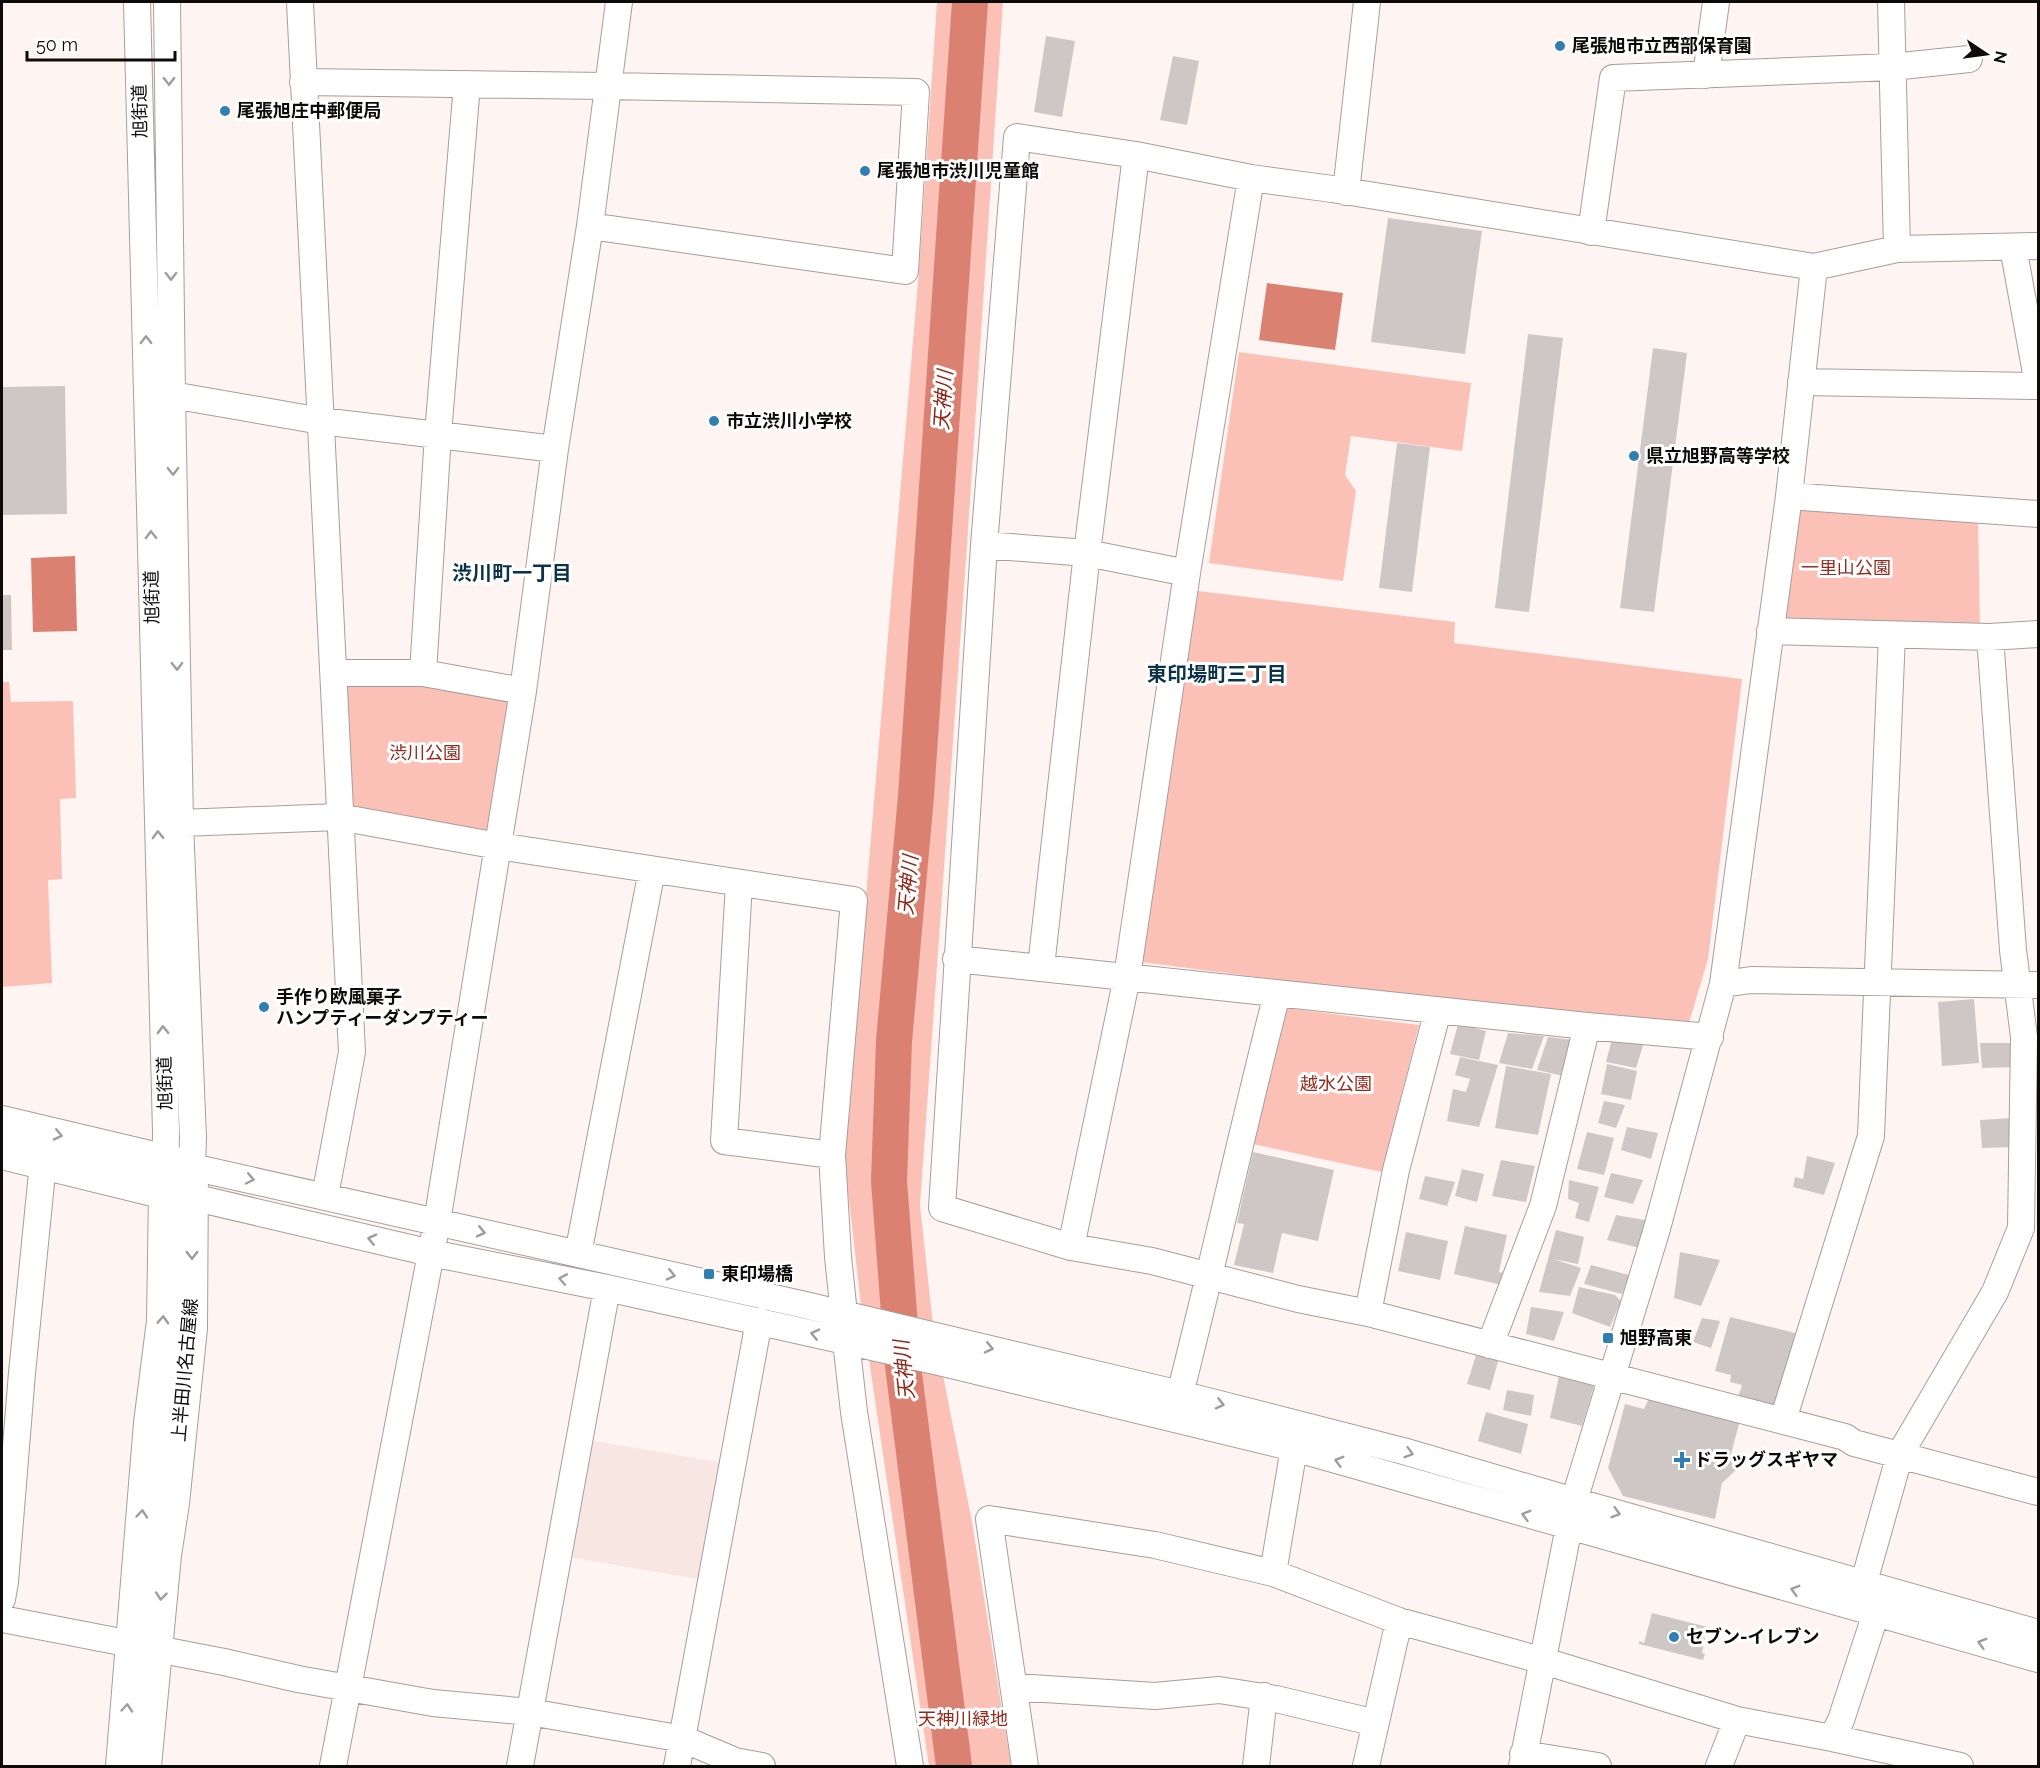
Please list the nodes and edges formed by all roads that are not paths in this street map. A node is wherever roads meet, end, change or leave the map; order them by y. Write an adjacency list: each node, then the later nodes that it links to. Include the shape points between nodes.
1 (137, 2): 60 (street, 旭街道, one-way to 1)
2 (167, 2): 25 (street, 旭街道, one-way to 25)
3 (300, 2): 11 (street)
4 (619, 2): 13 (street)
5 (1367, 2): 16 (street)
6 (1716, 2): 10 (street)
7 (1891, 2): 9 (street)
8 (1969, 59): 9 (street)
9 (1892, 67): 10 (street); 21 (street)
10 (1706, 75): 18 (street, via 1613,78)
11 (303, 82): 12 (street); 26 (street)
12 (467, 84): 13 (street); 27 (street)
13 (607, 86): 17 (street); 17 (street, via 916,92 905,271)
14 (1136, 155): 15 (street); 31 (street, via 1017,137); 32 (street)
15 (1251, 178): 16 (street); 33 (street)
16 (1346, 192): 18 (street)
17 (590, 226): 28 (street)
18 (1591, 232): 22 (street)
19 (2038, 246): 20 (street)
20 (2013, 247): 21 (street); 24 (street)
21 (1897, 249): 22 (street)
22 (1814, 267): 23 (street)
23 (1801, 382): 24 (street); 29 (street)
24 (2038, 385)
25 (172, 395): 26 (street); 42 (street, 旭街道, one-way to 42)
26 (321, 421): 27 (street); 38 (street)
27 (438, 434): 28 (street); 39 (street)
28 (555, 449): 40 (street)
29 (1789, 496): 30 (street); 34 (street)
30 (2038, 514)
31 (984, 544): 32 (street); 46 (street)
32 (1087, 553): 33 (street); 47 (street)
33 (1187, 573): 48 (street)
34 (1770, 631): 36 (street); 50 (street)
35 (2038, 634): 37 (street)
36 (1892, 635): 37 (street); 49 (street)
37 (1990, 637): 51 (street, via 2013,950)
38 (334, 673): 39 (street); 41 (street)
39 (423, 673): 40 (street)
40 (523, 691): 43 (street)
41 (339, 817): 42 (street); 43 (street); 61 (street, via 352,1052)
42 (180, 823): 60 (street, 旭街道, via 193,1138)
43 (498, 846): 44 (street); 62 (street)
44 (652, 870): 45 (street); 65 (street)
45 (739, 882): 58 (street, via 724,1141); 58 (street, via 854,900)
46 (956, 959): 47 (street); 63 (street, via 942,1208)
47 (1041, 967): 48 (street)
48 (1127, 977): 52 (street); 63 (street)
49 (1878, 982): 50 (street, via 1751,980); 51 (street); 75 (street, via 1871,1136)
50 (1723, 984): 55 (street)
51 (2028, 984): 77 (street, via 2021,1228 1995,1292)
52 (1277, 993): 53 (street); 66 (street)
53 (1438, 1010): 54 (street); 68 (street, via 1396,1170)
54 (1587, 1026): 55 (street); 72 (street, via 1543,1206)
55 (1710, 1037): 73 (street, via 1656,1232)
56 (2, 1122): 60 (main road, one-way to 60)
57 (2, 1152): 59 (main road)
58 (832, 1155): 69 (street)
59 (43, 1163): 60 (main road); 83 (street)
60 (178, 1179): 61 (street, one-way to 61); 64 (street, one-way to 60); 88 (main road, 上半田川名古屋線, via 136,1587)
61 (325, 1196): 62 (street)
62 (437, 1222): 64 (street); 65 (street, one-way to 65)
63 (1071, 1247): 66 (street)
64 (431, 1253): 67 (street, one-way to 64); 91 (street)
65 (578, 1254): 69 (street, one-way to 69)
66 (1210, 1275): 68 (street); 74 (street)
67 (607, 1288): 70 (street); 94 (street)
68 (1368, 1313): 72 (street)
69 (844, 1314): 74 (street, one-way to 74)
70 (759, 1321): 71 (street, one-way to 70); 98 (street)
71 (846, 1341): 76 (street); 107 (street)
72 (1490, 1345): 73 (street)
73 (1610, 1376): 75 (street); 79 (street)
74 (1180, 1394): 79 (street, one-way to 79, via 1403,1451)
75 (1783, 1420): 77 (street)
76 (1294, 1448): 80 (street, one-way to 76); 81 (street)
77 (1900, 1454): 78 (street); 82 (street)
78 (2038, 1492)
79 (1574, 1501): 80 (street); 82 (street, one-way to 82)
80 (1568, 1527): 84 (street, one-way to 80); 90 (street)
81 (1273, 1574): 86 (street); 92 (street, via 1155,1545 989,1519)
82 (1864, 1582): 87 (street)
83 (2, 1599)
84 (1876, 1613): 89 (street, one-way to 84); 97 (street)
85 (2, 1619): 88 (street)
86 (1399, 1621): 90 (street); 96 (street)
87 (2038, 1633)
88 (144, 1646): 91 (street); 101 (main road, 上半田川名古屋線, one-way to 88); 102 (main road, 上半田川名古屋線)
89 (2038, 1659)
90 (1544, 1661): 95 (street); 99 (street)
91 (347, 1686): 94 (street, via 433,1702); 103 (street)
92 (1014, 1687): 93 (street, via 1155,1695 1219,1690); 108 (street)
93 (1264, 1696): 96 (street); 109 (street)
94 (530, 1712): 98 (street); 104 (street)
95 (1737, 1720): 97 (street); 112 (street)
96 (1376, 1723): 110 (street)
97 (1832, 1737): 100 (street)
98 (683, 1739): 105 (street); 106 (street, via 735,1761)
99 (1522, 1760): 111 (street)
100 (1947, 1765)
101 (122, 1767)
102 (145, 1767)
103 (333, 1767)
104 (520, 1767)
105 (677, 1767)
106 (762, 1767)
107 (910, 1767)
108 (1025, 1767)
109 (1256, 1767)
110 (1366, 1767)
111 (1598, 1767)
112 (1719, 1767)

